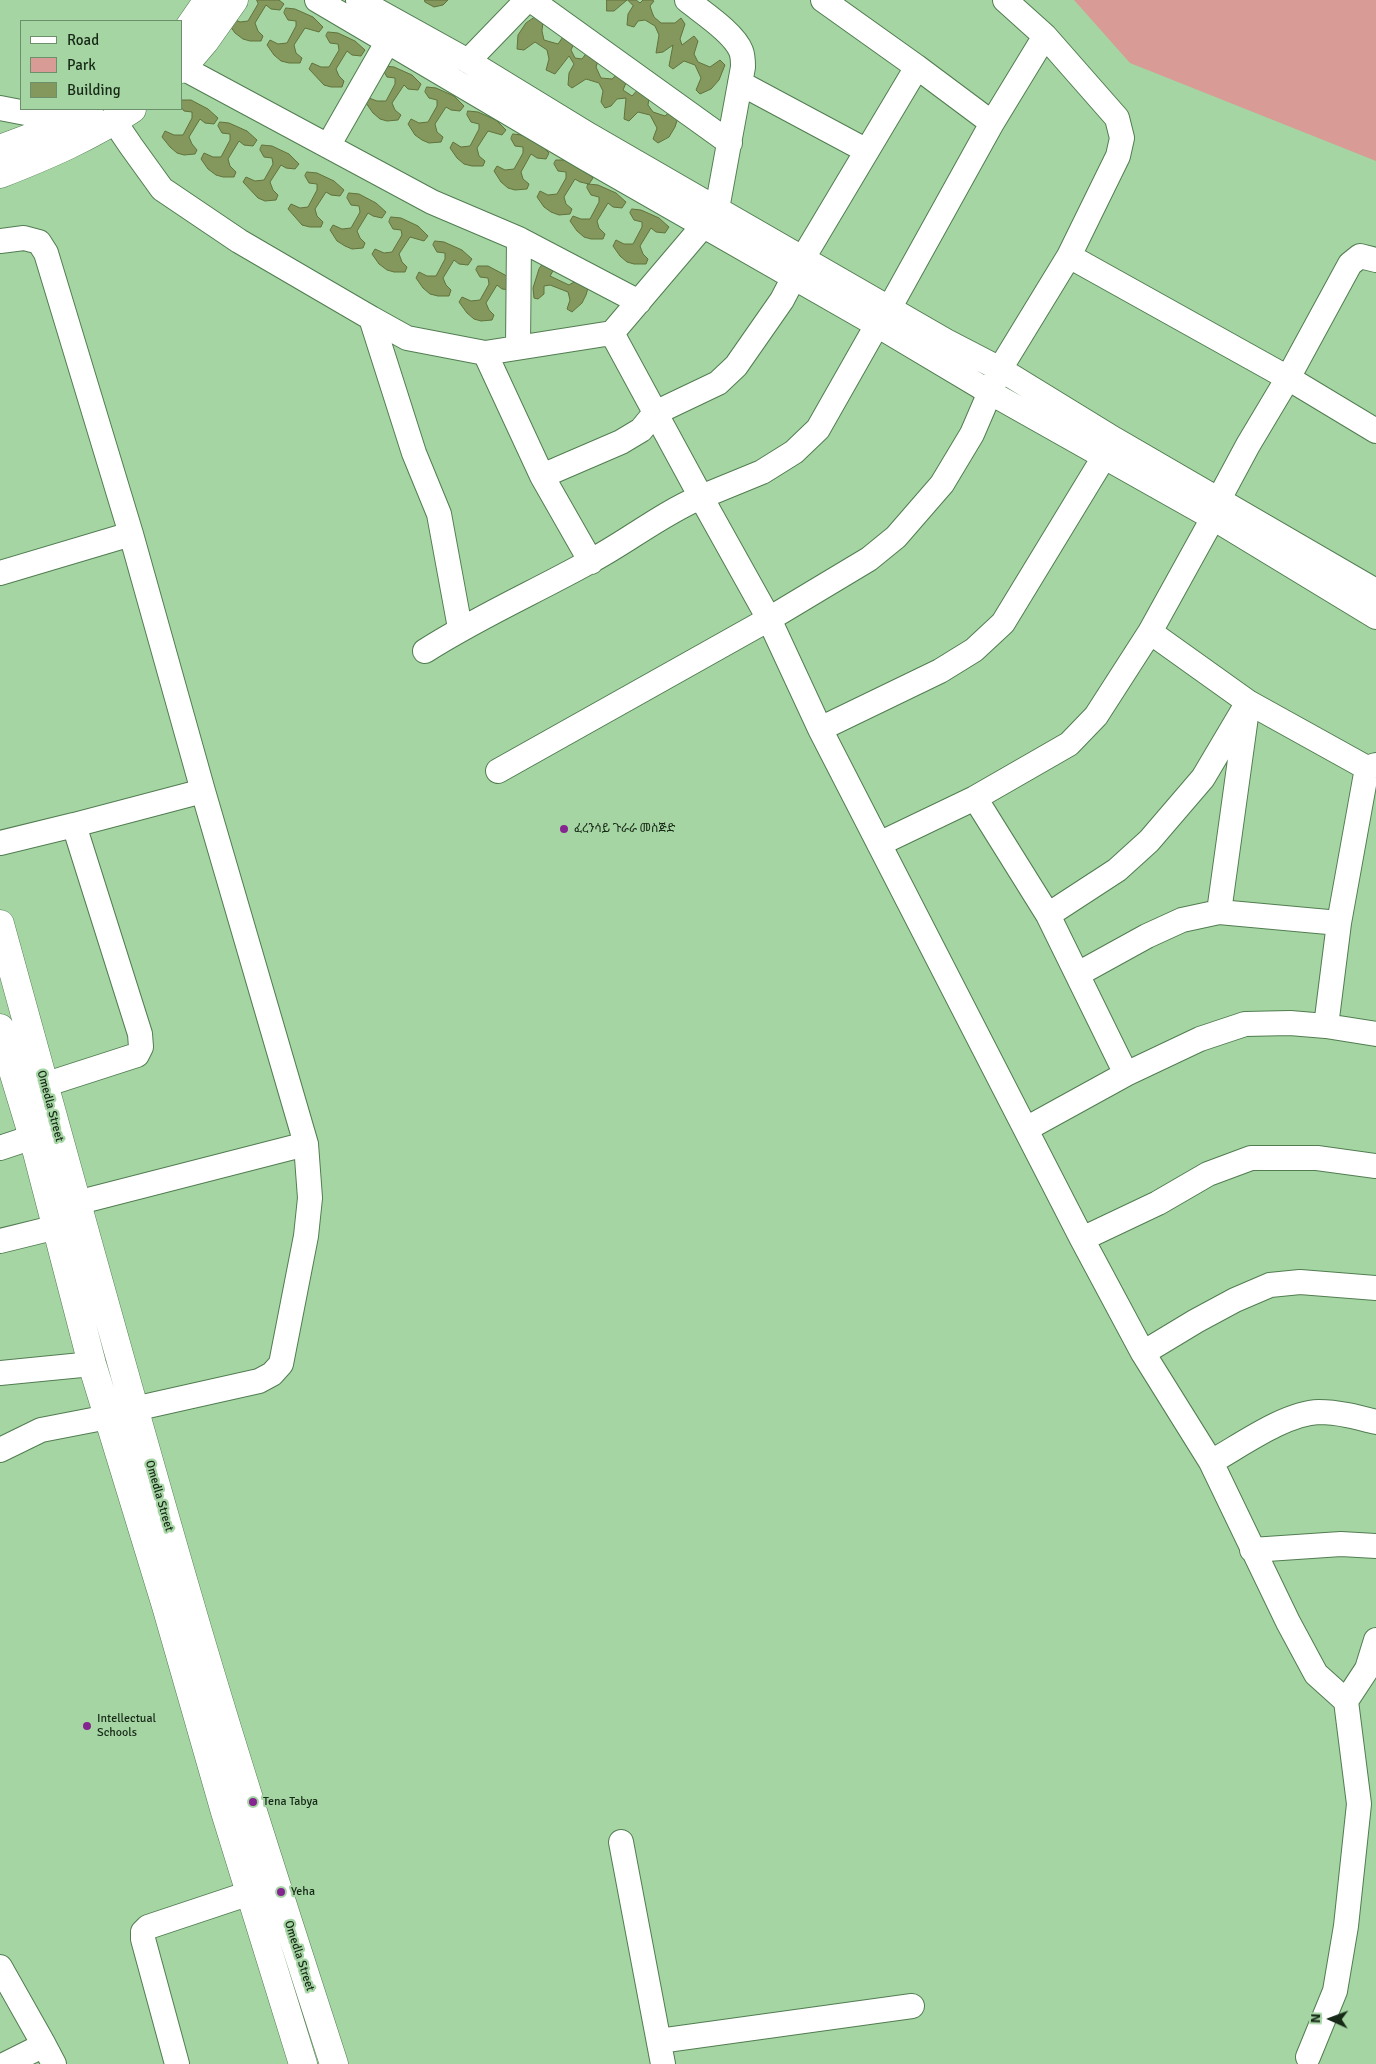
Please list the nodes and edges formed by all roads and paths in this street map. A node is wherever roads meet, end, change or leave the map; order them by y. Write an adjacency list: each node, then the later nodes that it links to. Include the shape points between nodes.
1 (208, 0): 10 (main road)
2 (234, 0): 14 (main road)
3 (316, 0): 11 (street)
4 (358, 0): 12 (street)
5 (529, 0): 12 (street); 20 (street)
6 (687, 0): 15 (street, via 737,44 742,53)
7 (822, 0): 13 (street)
8 (1005, 0): 9 (street)
9 (1045, 36): 19 (street); 28 (street, via 1117,118 1122,138 1118,156)
10 (182, 38)
11 (388, 41): 21 (street); 25 (street)
12 (468, 61): 25 (street, via 589,135)
13 (917, 67): 19 (street); 23 (street)
14 (182, 69): 21 (street)
15 (740, 83): 20 (street); 23 (street)
16 (0, 108): 17 (street, via 30,114)
17 (82, 113): 22 (main road)
18 (123, 115): 24 (main road, via 54,152); 33 (street, via 130,146 162,189 239,241)
19 (992, 122): 32 (street)
20 (730, 143): 25 (street)
21 (328, 146): 26 (street, via 432,202)
22 (0, 149)
23 (867, 151): 30 (street)
24 (0, 174)
25 (710, 218): 30 (street); 31 (street)
26 (519, 240): 31 (street); 35 (street)
27 (0, 241): 46 (street, via 24,238 39,242 46,253)
28 (1069, 256): 37 (street); 38 (street)
29 (1376, 260): 38 (street, via 1360,256 1350,264)
30 (798, 268): 32 (street); 40 (street, via 782,300 736,366 718,383)
31 (638, 302): 34 (street)
32 (883, 316): 37 (street); 39 (street); 44 (street, via 818,429 794,452 762,472)
33 (371, 318): 36 (street, via 408,338); 52 (street, via 414,453 439,514)
34 (612, 333): 35 (street); 40 (street)
35 (518, 347): 36 (street)
36 (485, 353): 43 (street)
37 (1000, 369): 39 (street); 45 (street, via 1114,439)
38 (1288, 378): 41 (street); 45 (street, via 1248,445)
39 (991, 393): 42 (street); 51 (street, via 972,434 942,484 896,537 869,559)
40 (655, 413): 43 (street, via 641,430 620,442); 44 (street)
41 (1376, 431)
42 (1104, 458): 45 (street); 56 (street, via 1003,623 974,650 940,671)
43 (542, 476): 47 (street)
44 (701, 497): 47 (street, via 675,508); 51 (street)
45 (1216, 509): 49 (street); 50 (street); 53 (street)
46 (131, 534): 48 (street); 59 (street)
47 (591, 562): 52 (street)
48 (0, 573)
49 (1376, 590)
50 (1376, 617)
51 (769, 620): 56 (street); 58 (street)
52 (460, 628): 54 (street)
53 (1150, 632): 55 (street); 60 (street, via 1096,716 1069,744)
54 (425, 651)
55 (1248, 702): 57 (street); 64 (street); 65 (street, via 1203,778 1149,841 1117,870)
56 (820, 729): 63 (street)
57 (1372, 766): 66 (street)
58 (498, 771)
59 (203, 791): 61 (street); 76 (street)
60 (975, 798): 63 (street); 65 (street)
61 (74, 825): 62 (street); 73 (street, via 140,1034 141,1047 137,1055)
62 (0, 843)
63 (879, 844): 74 (street)
64 (1219, 912): 66 (street); 68 (street, via 1182,920)
65 (1048, 915): 68 (street)
66 (1339, 923): 69 (street)
67 (0, 924): 73 (main road, Omedla Street)
68 (1078, 974): 72 (street)
69 (1326, 1026): 70 (street); 72 (street, via 1290,1022 1246,1024 1200,1039)
70 (1376, 1034)
71 (1, 1035): 75 (main road, Omedla Street)
72 (1126, 1074): 74 (street)
73 (44, 1085): 79 (main road, Omedla Street)
74 (1026, 1129): 81 (street)
75 (33, 1137): 77 (street); 80 (main road, Omedla Street)
76 (306, 1144): 79 (street); 87 (street, via 310,1198 306,1236 282,1364 259,1381)
77 (0, 1148)
78 (1376, 1166): 81 (street, via 1317,1158 1252,1158 1208,1174)
79 (76, 1203): 87 (main road, Omedla Street)
80 (57, 1227): 82 (street); 85 (main road, Omedla Street)
81 (1082, 1240): 84 (street)
82 (0, 1242)
83 (1376, 1288): 84 (street, via 1300,1282 1270,1284 1196,1321)
84 (1144, 1354): 91 (street)
85 (92, 1364): 86 (street); 88 (main road, Omedla Street)
86 (0, 1373)
87 (134, 1409): 96 (main road, Omedla Street)
88 (108, 1417): 90 (street, via 41,1430); 97 (main road, Omedla Street)
89 (1376, 1422): 91 (street, via 1319,1412 1297,1416)
90 (0, 1450)
91 (1211, 1462): 93 (street)
92 (1376, 1546): 93 (street)
93 (1252, 1550): 95 (street, via 1316,1674)
94 (1376, 1640): 95 (street, via 1367,1669)
95 (1346, 1701): 104 (street, via 1359,1804 1346,1926 1336,1991)
96 (250, 1803): 97 (main road); 108 (main road, Omedla Street)
97 (225, 1812): 99 (main road, Omedla Street)
98 (621, 1842): 102 (street)
99 (250, 1893): 106 (street, via 148,1927 144,1932 143,1939); 107 (main road, Omedla Street)
100 (0, 1967): 103 (street)
101 (912, 2006): 102 (street)
102 (661, 2053)
103 (49, 2055): 105 (street)
104 (1308, 2057)
105 (6, 2064)
106 (177, 2064)
107 (303, 2064)
108 (334, 2064)

